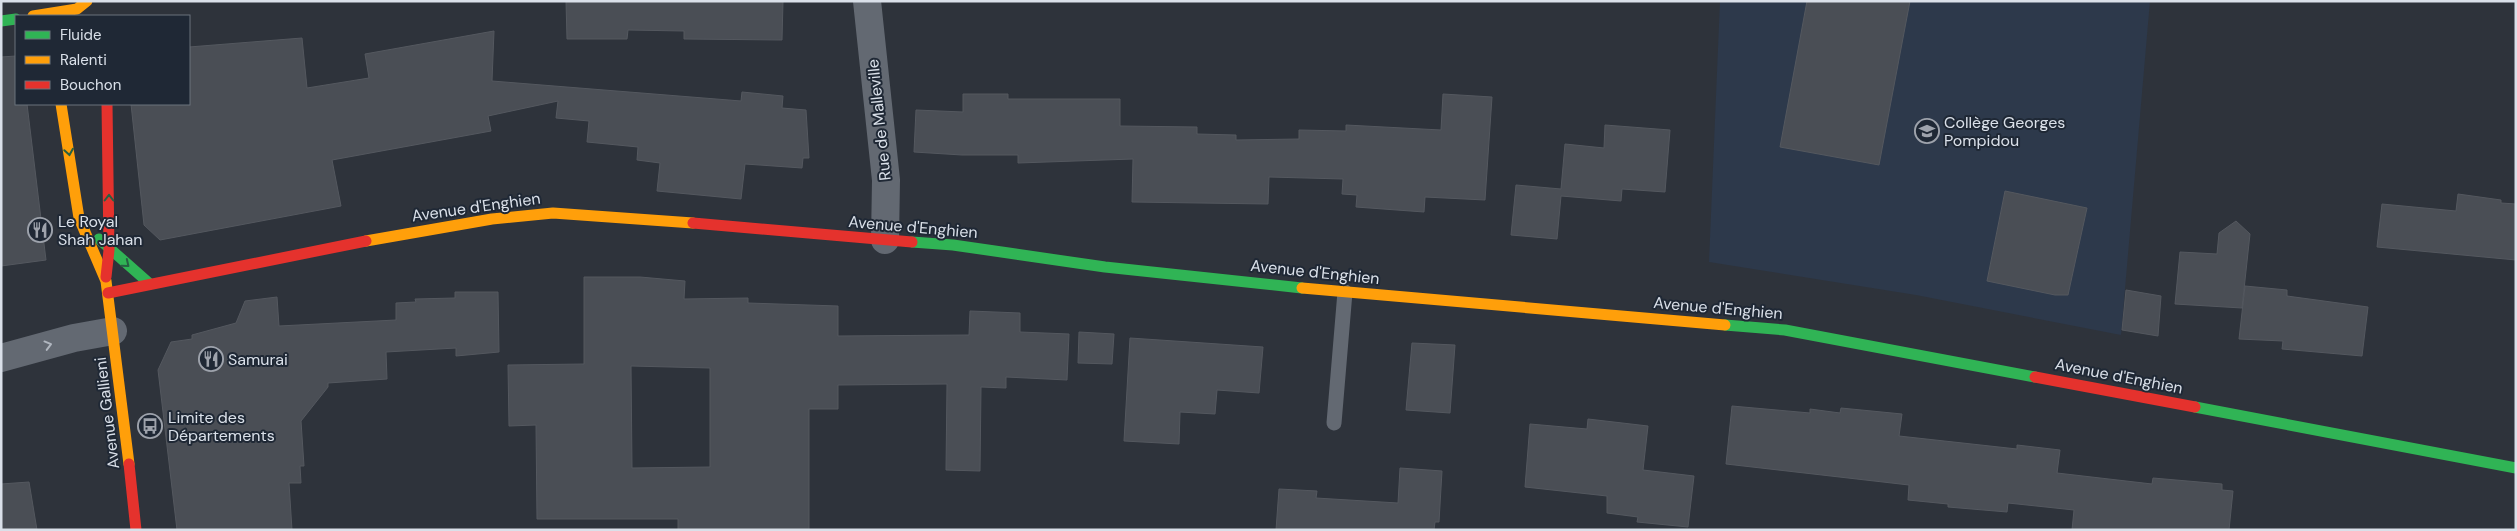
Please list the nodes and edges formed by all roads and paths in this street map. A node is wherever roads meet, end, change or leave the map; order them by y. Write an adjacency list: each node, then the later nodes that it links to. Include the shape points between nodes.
1 (49, 1): 4 (main road)
2 (87, 1): 4 (main road, via 77,9)
3 (867, 1): 10 (street, Rue de Malleville, via 886,180)
4 (48, 15)
5 (15, 19): 6 (main road)
6 (1, 21)
7 (61, 105): 9 (main road, one-way to 9)
8 (107, 105): 11 (main road, one-way to 8)
9 (79, 218): 11 (main road); 13 (main road)
10 (885, 240): 12 (main road, Avenue d'Enghien, via 620,216 532,214 345,244); 14 (main road, Avenue d'Enghien, via 954,245 1105,266)
11 (109, 250): 12 (main road, one-way to 12); 13 (main road)
12 (150, 284): 13 (main road, Avenue d'Enghien)
13 (107, 287): 15 (main road, Avenue Gallieni)
14 (1345, 292): 17 (lane); 18 (main road, Avenue d'Enghien, via 1785,330)
15 (113, 331): 16 (street, one-way to 15); 19 (main road, Avenue Gallieni)
16 (1, 358)
17 (1334, 423)
18 (2516, 468)
19 (136, 530)

